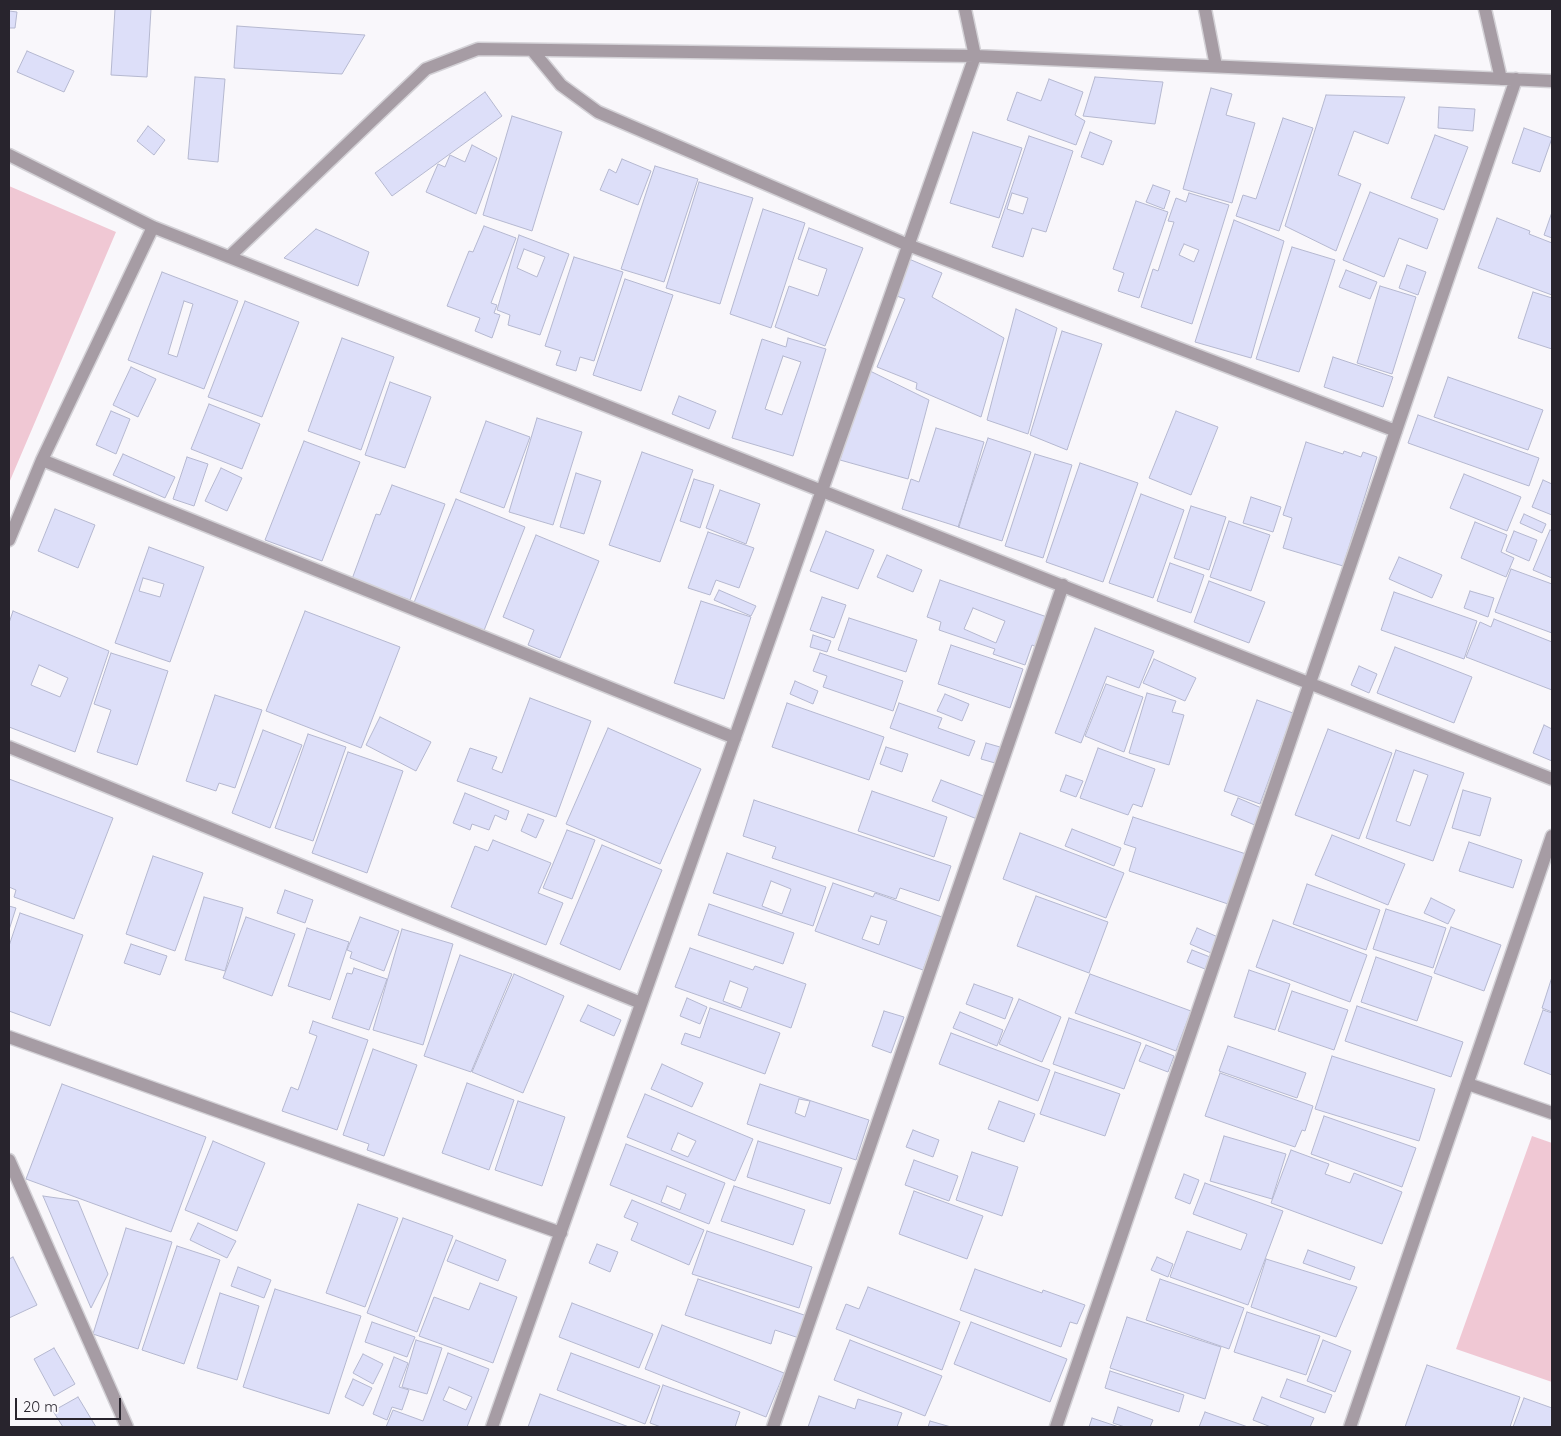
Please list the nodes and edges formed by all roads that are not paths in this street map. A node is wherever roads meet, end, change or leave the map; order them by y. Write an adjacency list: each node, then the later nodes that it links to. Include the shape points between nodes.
1 (965, 9): 5 (street)
2 (1204, 9): 6 (street)
3 (1485, 9): 7 (street)
4 (532, 50): 5 (street); 12 (street, via 561,85 598,112); 13 (street, via 478,49 426,69)
5 (975, 56): 6 (street); 12 (street)
6 (1216, 66): 7 (street)
7 (1500, 79): 8 (street)
8 (1516, 79): 9 (street); 14 (street)
9 (1552, 81)
10 (9, 155): 11 (street)
11 (153, 227): 13 (street); 15 (street)
12 (908, 245): 14 (street); 16 (street)
13 (229, 257): 16 (street)
14 (1396, 431): 19 (street)
15 (42, 460): 17 (street); 20 (street)
16 (822, 491): 18 (street); 20 (street)
17 (9, 540)
18 (1063, 585): 19 (street); 32 (street)
19 (1310, 683): 22 (street); 33 (street)
20 (735, 738): 24 (street)
21 (9, 746): 24 (street)
22 (1552, 779)
23 (1552, 836): 26 (street)
24 (641, 1003): 29 (street)
25 (9, 1037): 29 (street)
26 (1468, 1084): 27 (street); 34 (street)
27 (1552, 1113)
28 (9, 1160): 30 (street)
29 (561, 1233): 31 (street)
30 (127, 1427)
31 (492, 1427)
32 (773, 1427)
33 (1056, 1427)
34 (1350, 1427)

